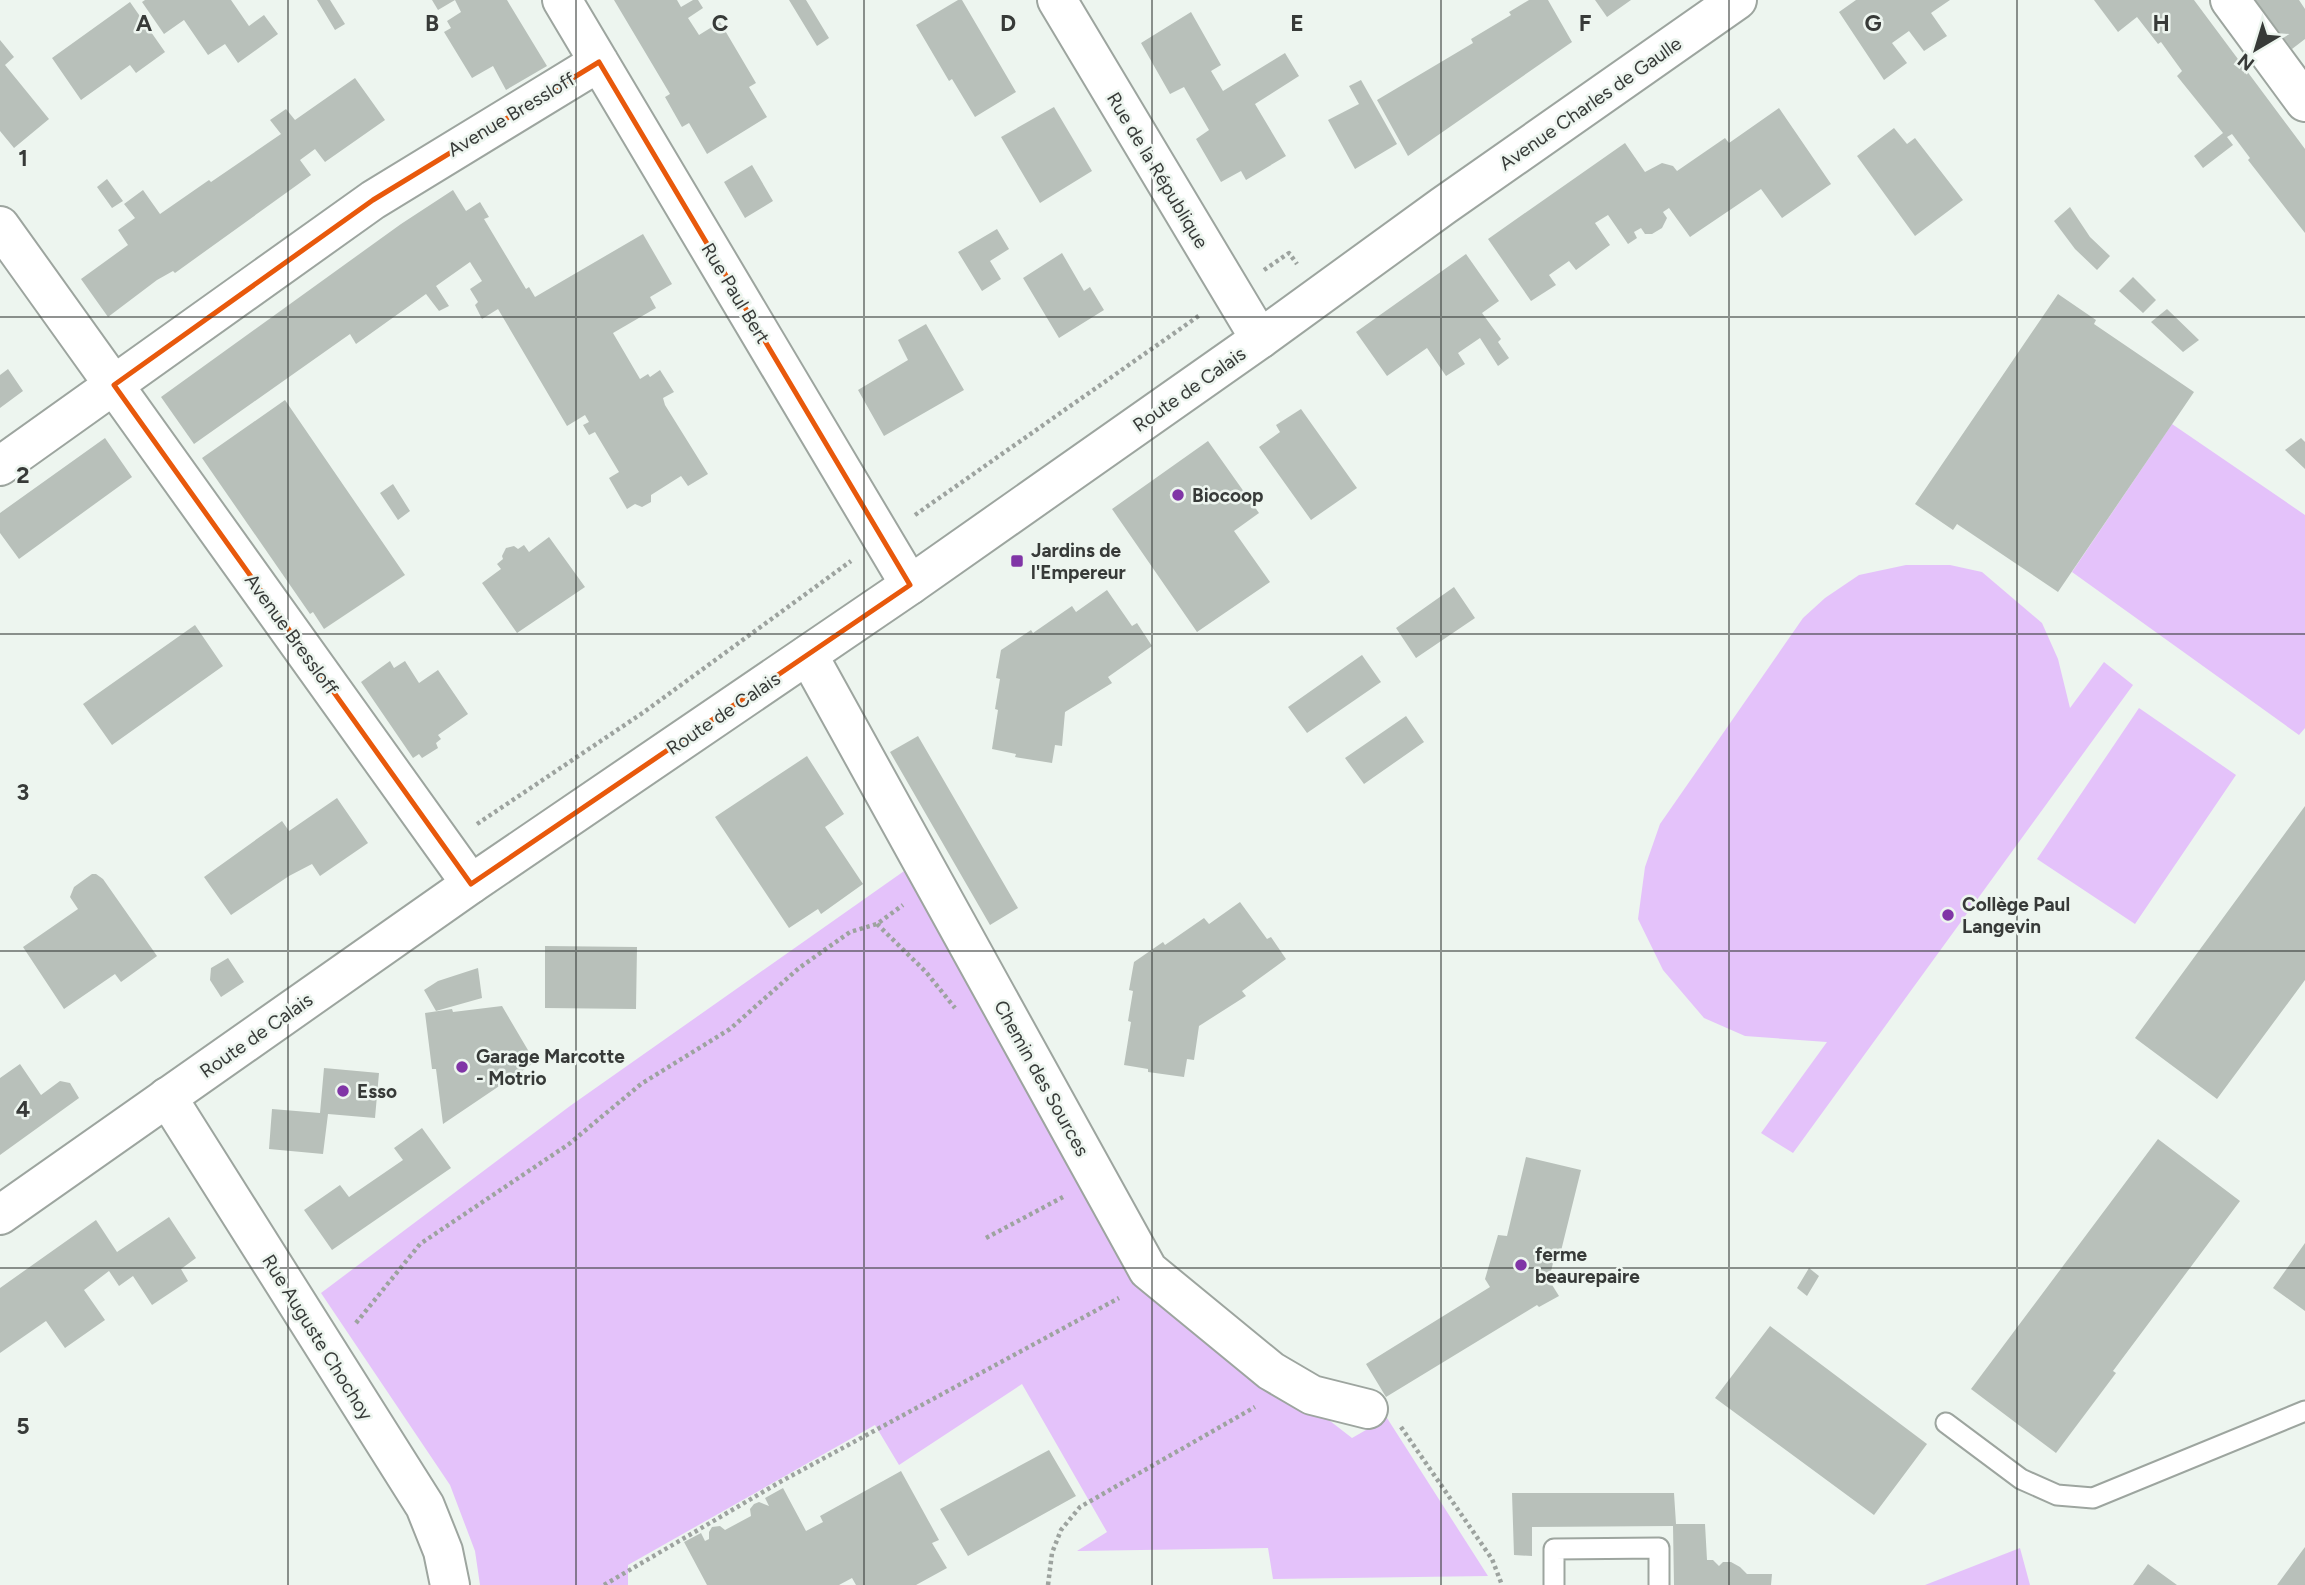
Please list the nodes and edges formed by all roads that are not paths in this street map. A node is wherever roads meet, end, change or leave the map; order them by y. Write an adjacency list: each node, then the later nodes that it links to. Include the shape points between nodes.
1 (562, 0): 5 (street, Rue Paul Bert)
2 (1057, 0): 9 (street, Rue de la République)
3 (1737, 0): 7 (street, Avenue Charles de Gaulle)
4 (2230, 0): 6 (street)
5 (599, 62): 10 (street, Avenue Bressloff, via 384,192); 12 (street, Rue Paul Bert)
6 (2305, 102)
7 (1443, 206): 9 (street, Route de Calais)
8 (0, 226): 10 (street)
9 (1260, 339): 12 (street, Route de Calais)
10 (114, 385): 11 (street, Avenue Bressloff); 14 (street, Avenue Bressloff)
11 (0, 466)
12 (910, 585): 13 (street, Route de Calais)
13 (808, 654): 14 (street, Route de Calais); 17 (street, Chemin des Sources, via 1148,1270 1271,1371 1312,1395)
14 (471, 884): 15 (street, Route de Calais)
15 (167, 1097): 16 (street, Route de Calais); 20 (street, Rue Auguste Chochoy, via 425,1506 443,1550)
16 (0, 1215)
17 (1368, 1409)
18 (2305, 1411): 19 (lane, via 2093,1498 2057,1495 2021,1479)
19 (1946, 1423)
20 (450, 1585)
21 (1554, 1585): 22 (lane, via 1554,1549 1659,1548)
22 (1659, 1585)

